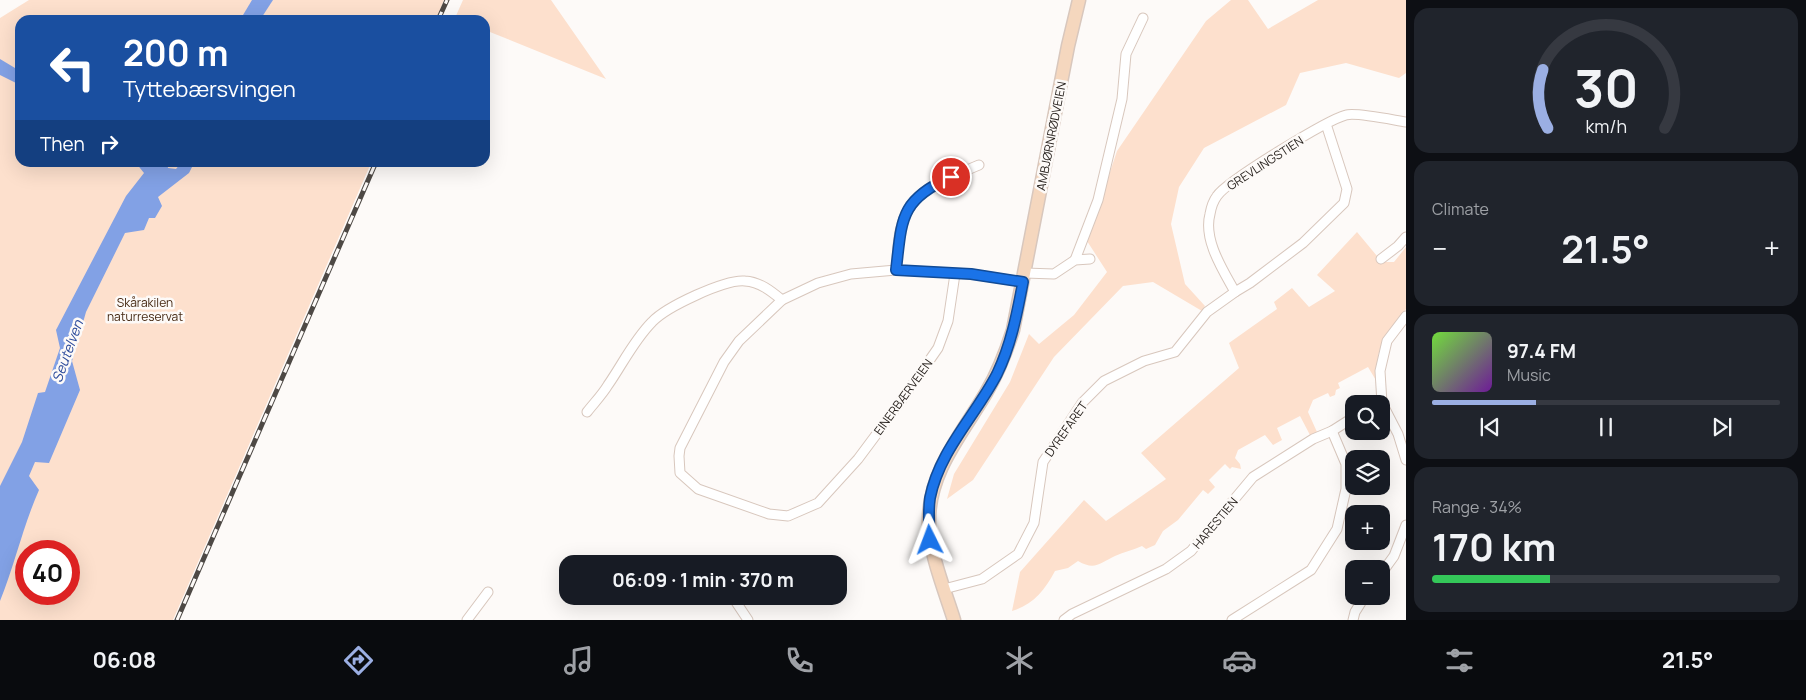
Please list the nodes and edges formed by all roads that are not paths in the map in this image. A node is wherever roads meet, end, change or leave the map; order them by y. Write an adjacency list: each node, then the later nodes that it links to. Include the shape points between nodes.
1 (1079, 0): 12 (street, AMBJØRNRØDVEIEN)
2 (1143, 18): 9 (street, via 1126,54 1122,99 1098,200)
3 (1406, 122): 4 (street, GREVLINGSTIEN, via 1347,114)
4 (1326, 124): 13 (street, via 1347,189 1344,203 1303,243); 13 (street, GREVLINGSTIEN, via 1233,180 1217,196 1209,215 1210,241)
5 (979, 166): 10 (street, via 937,183 916,197 901,226)
6 (1406, 237): 8 (street)
7 (1090, 259): 9 (street)
8 (1381, 259)
9 (1076, 260): 12 (street, via 1054,274)
10 (896, 270): 11 (street); 14 (street, via 851,274 818,283)
11 (955, 274): 12 (street); 14 (street, EINERBÆRVEIEN, via 948,321 938,348 864,451 818,503 788,516 768,514 698,489 680,473 679,456 680,448 724,362 739,341)
12 (1024, 278): 26 (street, AMBJØRNRØDVEIEN, via 1003,359 944,460 930,497 930,540)
13 (1235, 292): 26 (street, DYREFARET, via 1206,312 1175,352 1144,360 1104,381 1082,403 1043,462 1034,523 1018,554 982,580)
14 (782, 300): 17 (street, via 765,287 744,280 717,286 678,303 652,322)
15 (1406, 316): 16 (street, via 1388,340 1380,371)
16 (1381, 395)
17 (587, 412)
18 (1390, 419): 22 (street)
19 (1345, 423): 21 (street, HARESTIEN)
20 (1406, 428): 22 (street)
21 (1332, 431): 33 (street, HARESTIEN, via 1313,439 1253,477 1191,551 1166,569); 34 (street, via 1346,464 1346,489 1337,529 1311,570)
22 (1398, 434): 23 (street)
23 (1406, 460)
24 (1406, 526): 25 (street)
25 (1390, 562)
26 (944, 590): 32 (street, AMBJØRNRØDVEIEN)
27 (488, 592): 30 (street)
28 (738, 605): 31 (street)
29 (1359, 605): 35 (street)
30 (467, 620)
31 (748, 620)
32 (954, 620)
33 (1064, 620)
34 (1232, 620)
35 (1353, 620)

